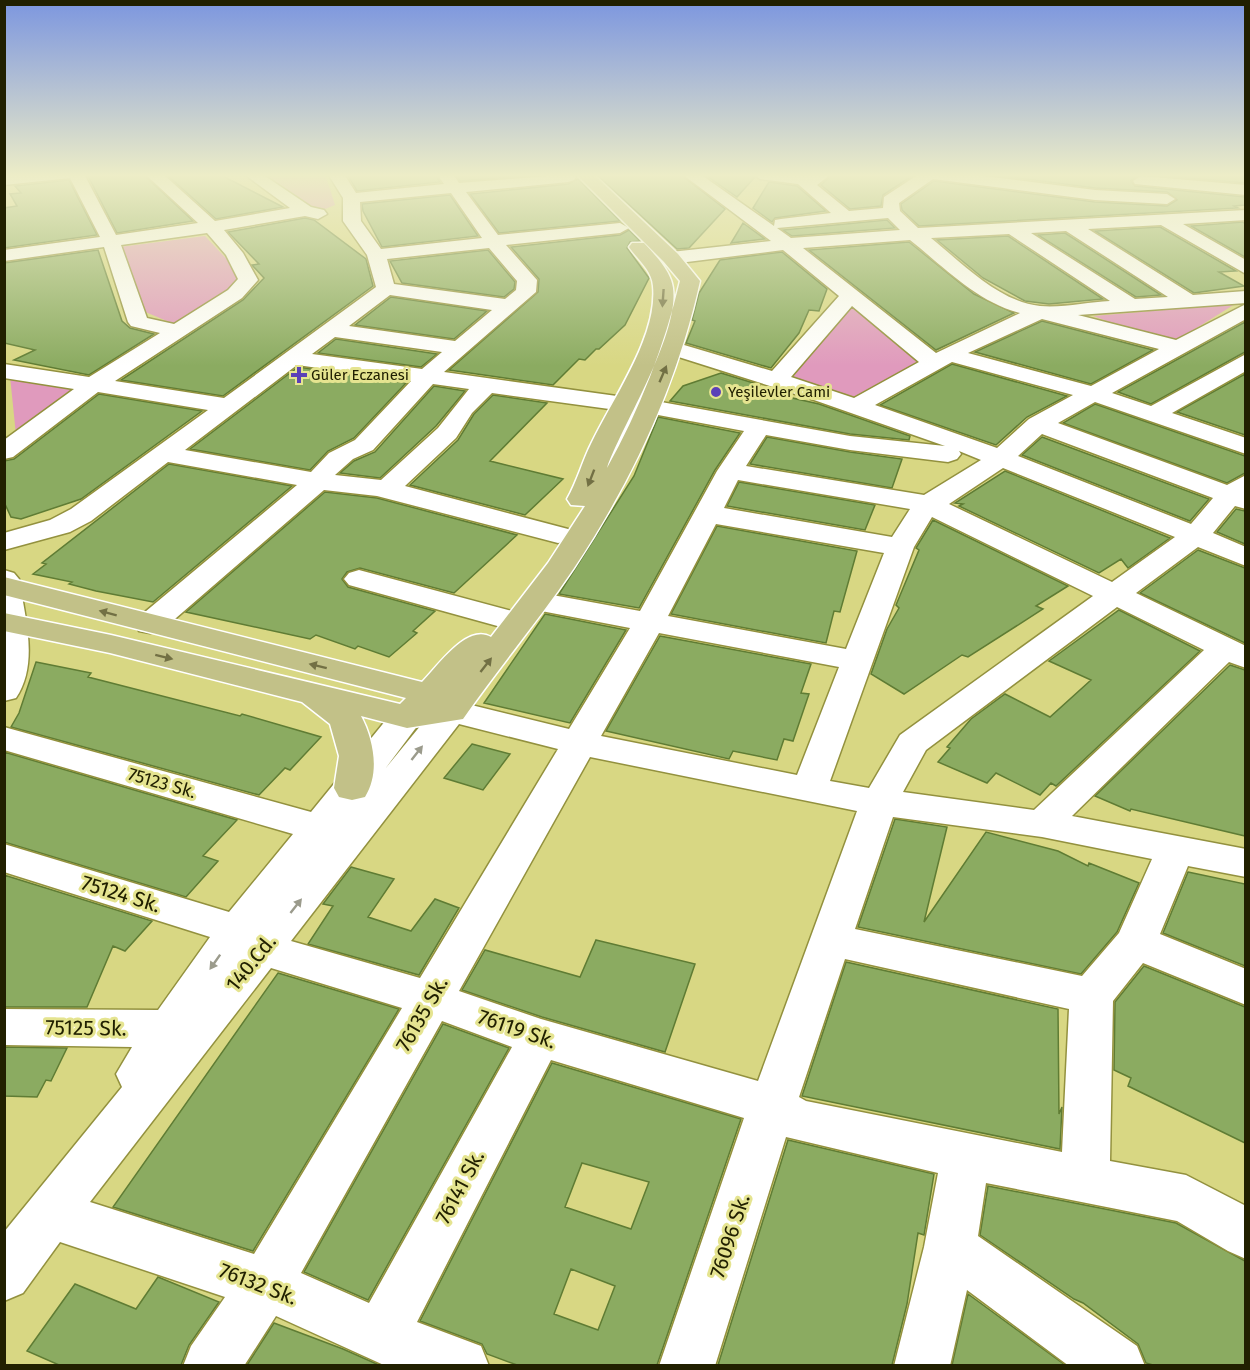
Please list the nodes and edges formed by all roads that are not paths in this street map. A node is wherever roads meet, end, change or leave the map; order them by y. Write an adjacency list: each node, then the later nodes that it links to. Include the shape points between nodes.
1 (109, 238): 17 (street)
2 (138, 238): 17 (street)
3 (220, 238): 34 (street, via 244,267 248,280 235,294)
4 (367, 238): 20 (street)
5 (492, 238): 16 (street)
6 (524, 238): 16 (street)
7 (629, 238): 48 (main road, one-way to 48, via 654,266 663,283 664,302 642,369)
8 (647, 238): 22 (main road)
9 (778, 238): 18 (street)
10 (867, 238): 18 (street)
11 (924, 238): 31 (street, via 984,290)
12 (945, 238): 19 (street)
13 (1026, 238): 19 (street)
14 (1090, 238): 27 (street)
15 (1194, 238): 23 (street)
16 (494, 241): 20 (street); 29 (street, via 527,280 526,291)
17 (111, 242): 21 (street); 34 (street, via 138,322)
18 (787, 244): 22 (street); 25 (street)
19 (1047, 253): 28 (street)
20 (376, 255): 24 (street)
21 (4, 256)
22 (671, 258): 38 (main road, via 690,281)
23 (1245, 268)
24 (386, 289): 29 (street); 33 (street)
25 (849, 297): 40 (street); 44 (street)
26 (1245, 297): 27 (street)
27 (1189, 301): 28 (street)
28 (1130, 305): 31 (street)
29 (508, 306): 37 (street)
30 (1245, 310): 32 (street)
31 (1040, 312): 36 (street); 40 (street)
32 (1212, 326): 35 (street); 36 (street)
33 (330, 330): 37 (street); 39 (street)
34 (178, 331): 46 (street)
35 (1245, 332)
36 (1175, 346): 47 (street)
37 (459, 348): 43 (street)
38 (674, 348): 44 (street); 51 (main road, one-way to 38)
39 (292, 358): 43 (street); 49 (street)
40 (942, 359): 47 (street); 50 (street)
41 (1245, 361): 52 (street)
42 (4, 371): 46 (street)
43 (430, 376): 45 (street); 61 (street, via 364,445 350,448)
44 (778, 378): 50 (street)
45 (486, 385): 48 (street); 62 (street, via 447,433)
46 (93, 386): 49 (street); 57 (street)
47 (1090, 393): 52 (street); 53 (street)
48 (624, 404): 66 (main road, one-way to 66, via 588,487)
49 (231, 406): 58 (street)
50 (856, 406): 56 (street)
51 (650, 407): 54 (street); 75 (main road, via 606,495)
52 (1154, 414): 55 (street)
53 (1038, 424): 59 (street); 63 (street)
54 (759, 427): 56 (street, via 882,447); 60 (street, 76135 Sk.)
55 (1245, 447)
56 (952, 448): 59 (street); 64 (street)
57 (4, 452)
58 (164, 454): 61 (street); 68 (street, via 81,515 60,526)
59 (1001, 458): 64 (street); 67 (street)
60 (730, 471): 64 (street); 65 (street, 76135 Sk.)
61 (318, 481): 62 (street); 79 (street)
62 (386, 490): 66 (street)
63 (1240, 493): 67 (street, 76096 Sk.)
64 (927, 504): 69 (street); 74 (street)
65 (708, 514): 69 (street); 77 (street, 76135 Sk.)
66 (558, 535): 76 (main road)
67 (1196, 535): 70 (street); 74 (street, 76096 Sk.)
68 (4, 542)
69 (900, 547): 82 (street)
70 (1245, 558)
71 (4, 579): 73 (street)
72 (359, 579): 76 (street)
73 (5, 586): 78 (street); 79 (main road, one-way to 73)
74 (1111, 595): 81 (street); 91 (street, 76096 Sk., via 912,742)
75 (536, 601): 77 (street); 86 (main road, one-way to 75)
76 (501, 618): 80 (main road)
77 (650, 621): 82 (street); 88 (street, 76135 Sk.)
78 (7, 623): 84 (street, via 14,648); 85 (main road, one-way to 85, via 111,644)
79 (150, 624): 83 (main road, one-way to 79)
80 (478, 643): 83 (main road, via 431,664 383,675); 86 (main road)
81 (1235, 653): 92 (street)
82 (858, 661): 90 (street)
83 (355, 676): 86 (main road)
84 (4, 691)
85 (313, 694): 86 (main road); 89 (main road, via 346,719 357,756)
86 (429, 708): 88 (street); 89 (street, 140.Cd.); 97 (street, 140.Cd., one-way to 86)
87 (4, 738): 93 (street, 75123 Sk.)
88 (578, 743): 90 (street); 102 (street, 76135 Sk.)
89 (352, 788): 93 (street, 140.Cd.)
90 (810, 790): 91 (street)
91 (879, 802): 92 (street); 98 (street, 76096 Sk.)
92 (1042, 824): 94 (street)
93 (320, 828): 97 (street, 140.Cd.)
94 (1176, 848): 96 (street); 99 (street)
95 (4, 858): 97 (street, 75124 Sk.)
96 (1245, 863)
97 (250, 940): 102 (street, 76119 Sk.); 104 (street, 140.Cd., one-way to 104); 109 (street, 140.Cd.)
98 (830, 940): 101 (street); 106 (street, 76096 Sk.)
99 (1137, 942): 100 (street); 101 (street)
100 (1245, 988)
101 (1091, 996): 108 (street)
102 (431, 999): 105 (street, 76119 Sk.); 113 (street, 76135 Sk.)
103 (4, 1028): 104 (street, 75125 Sk.)
104 (167, 1029): 109 (street, 140.Cd.)
105 (540, 1038): 106 (street, 76119 Sk.); 114 (street, 76141 Sk.)
106 (772, 1106): 107 (street, 76119 Sk., via 797,1120); 116 (street, 76096 Sk.)
107 (966, 1157): 108 (street, 76119 Sk.); 111 (street)
108 (1085, 1180): 110 (street, 76119 Sk., via 1186,1199)
109 (50, 1214): 112 (street, 140.Cd.); 113 (street, 76132 Sk.)
110 (1245, 1234)
111 (950, 1247): 117 (street); 118 (street)
112 (4, 1275)
113 (266, 1284): 114 (street, 76132 Sk.); 115 (street, 76135 Sk.)
114 (419, 1354)
115 (211, 1365)
116 (687, 1365)
117 (922, 1365)
118 (1117, 1365)

